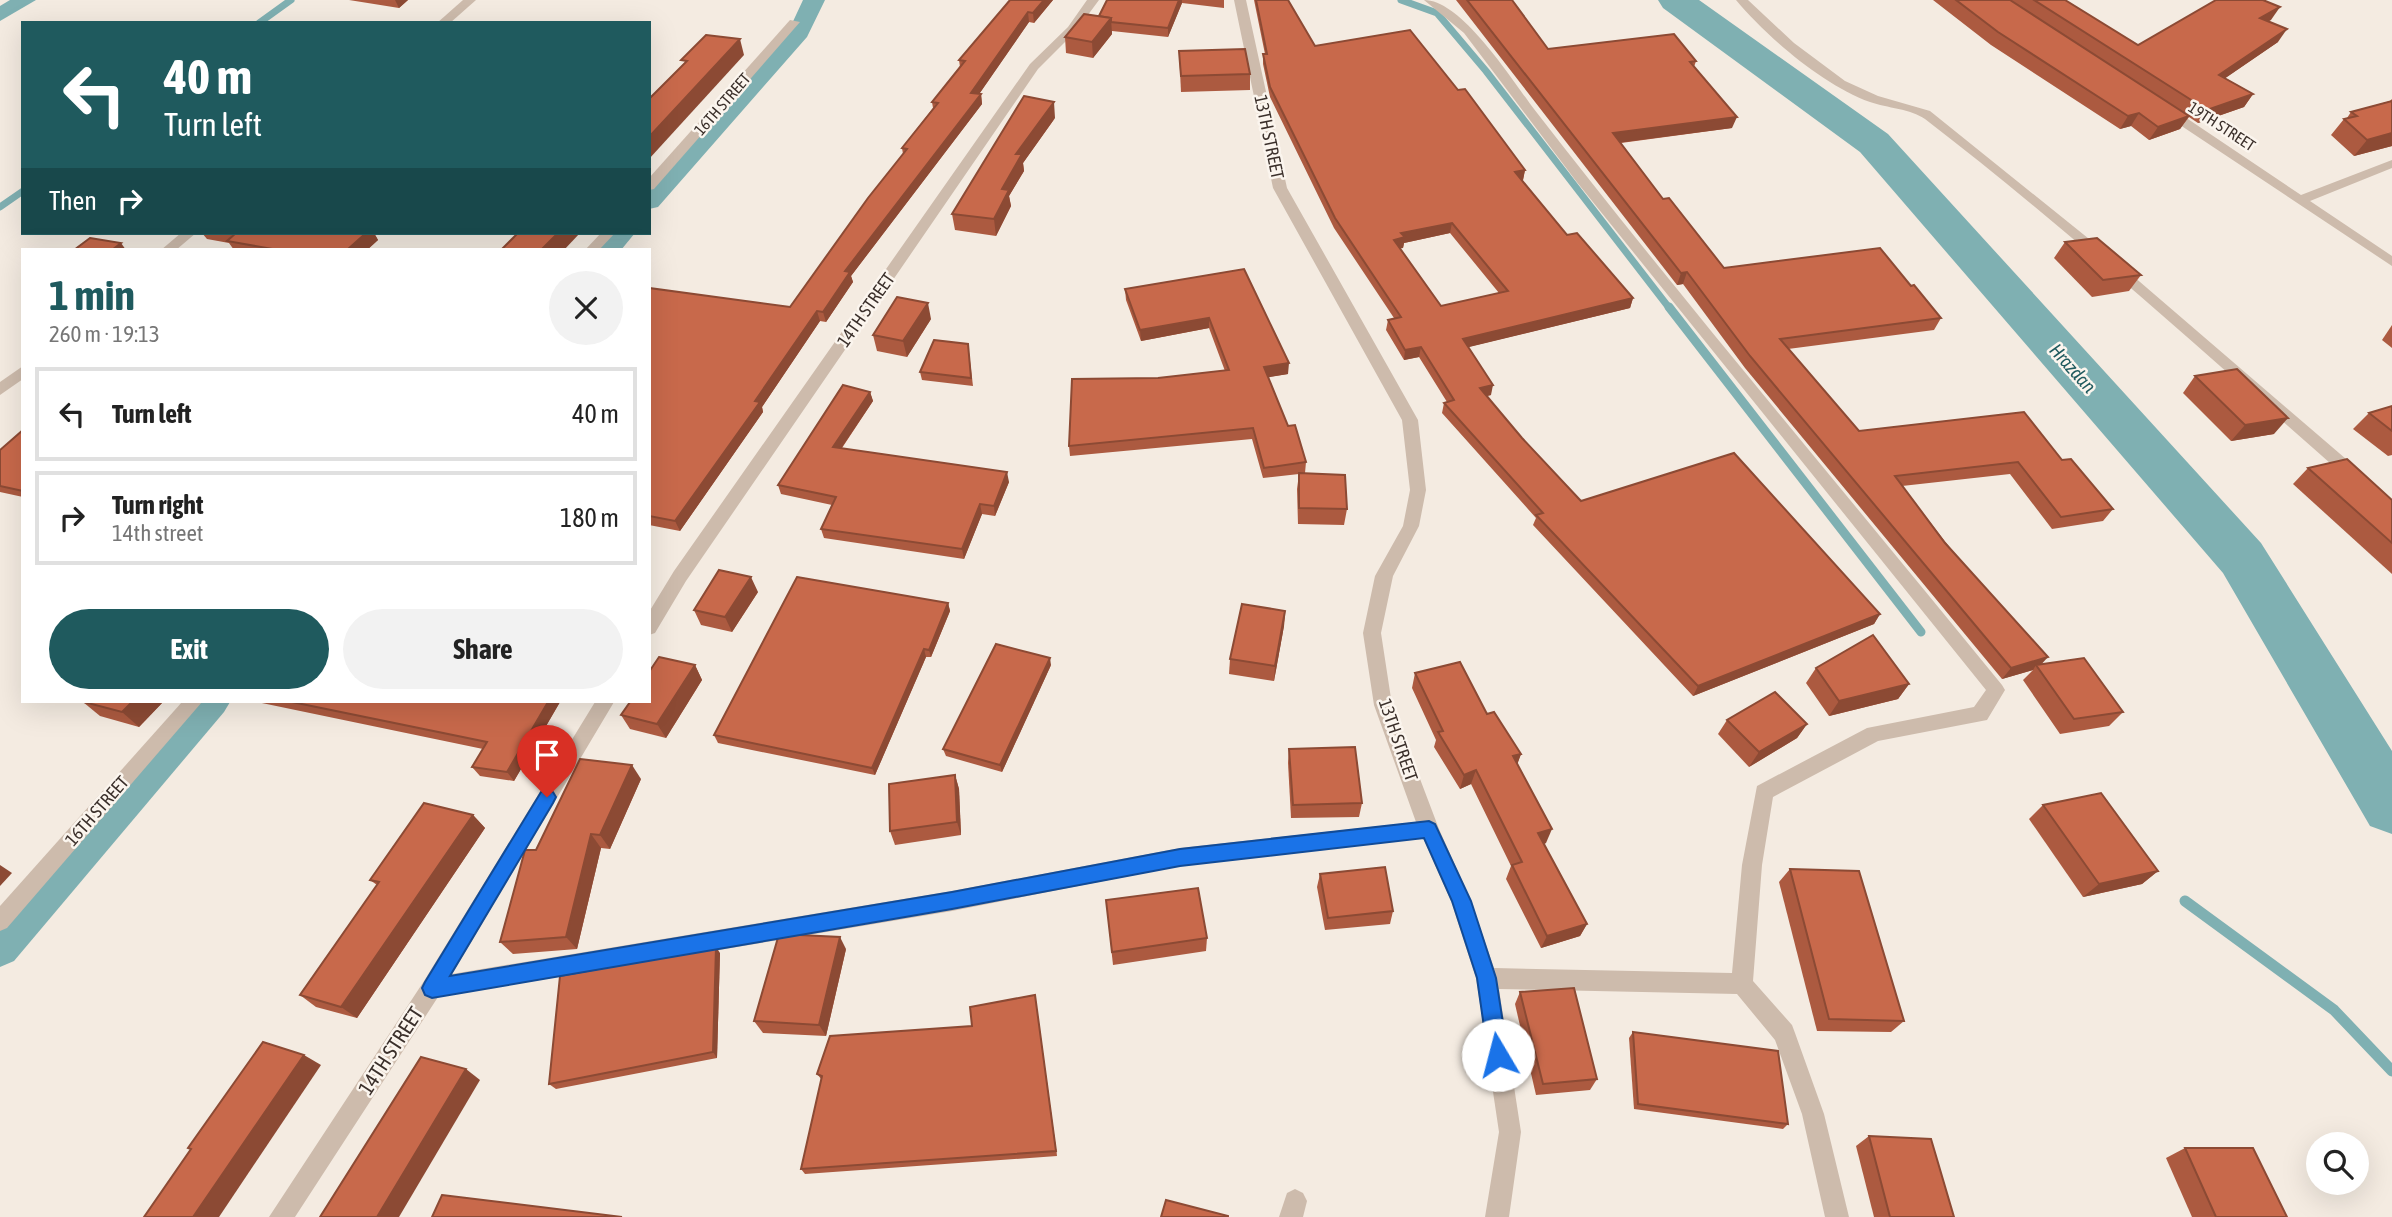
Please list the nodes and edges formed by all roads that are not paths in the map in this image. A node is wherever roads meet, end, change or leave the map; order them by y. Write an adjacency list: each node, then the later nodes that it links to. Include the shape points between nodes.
1 (470, 0): 6 (street)
2 (1093, 0): 20 (street, 14TH STREET, via 1034,67 680,576)
3 (1240, 0): 23 (street, 13TH STREET, via 1280,188 1410,420 1418,490 1411,526 1384,576 1372,633 1383,705)
4 (1430, 0): 26 (street, via 1468,31 1581,178 1996,690 1980,714 1874,734 1764,792 1752,865)
5 (1742, 0): 19 (street, via 1841,84 1926,114 2099,254)
6 (445, 21)
7 (794, 22): 10 (street, 16TH STREET)
8 (2154, 103): 11 (street, 19TH STREET)
9 (2392, 164): 11 (street)
10 (651, 184)
11 (2302, 199): 16 (street, 19TH STREET)
12 (187, 235): 14 (street)
13 (606, 235): 15 (street)
14 (170, 248)
15 (594, 248)
16 (2392, 262)
17 (21, 373): 18 (street)
18 (0, 390)
19 (2361, 481)
20 (651, 625)
21 (192, 703): 24 (street, 16TH STREET)
22 (604, 703): 27 (street, 14TH STREET)
23 (1429, 830): 25 (street, 13TH STREET, via 1461,901); 27 (street, via 1180,858)
24 (0, 921)
25 (1487, 978): 26 (street); 29 (street, 13TH STREET, via 1510,1132)
26 (1742, 984): 30 (street, via 1784,1033 1813,1114)
27 (432, 988): 28 (street, 14TH STREET)
28 (281, 1217)
29 (1497, 1217)
30 (1837, 1217)

